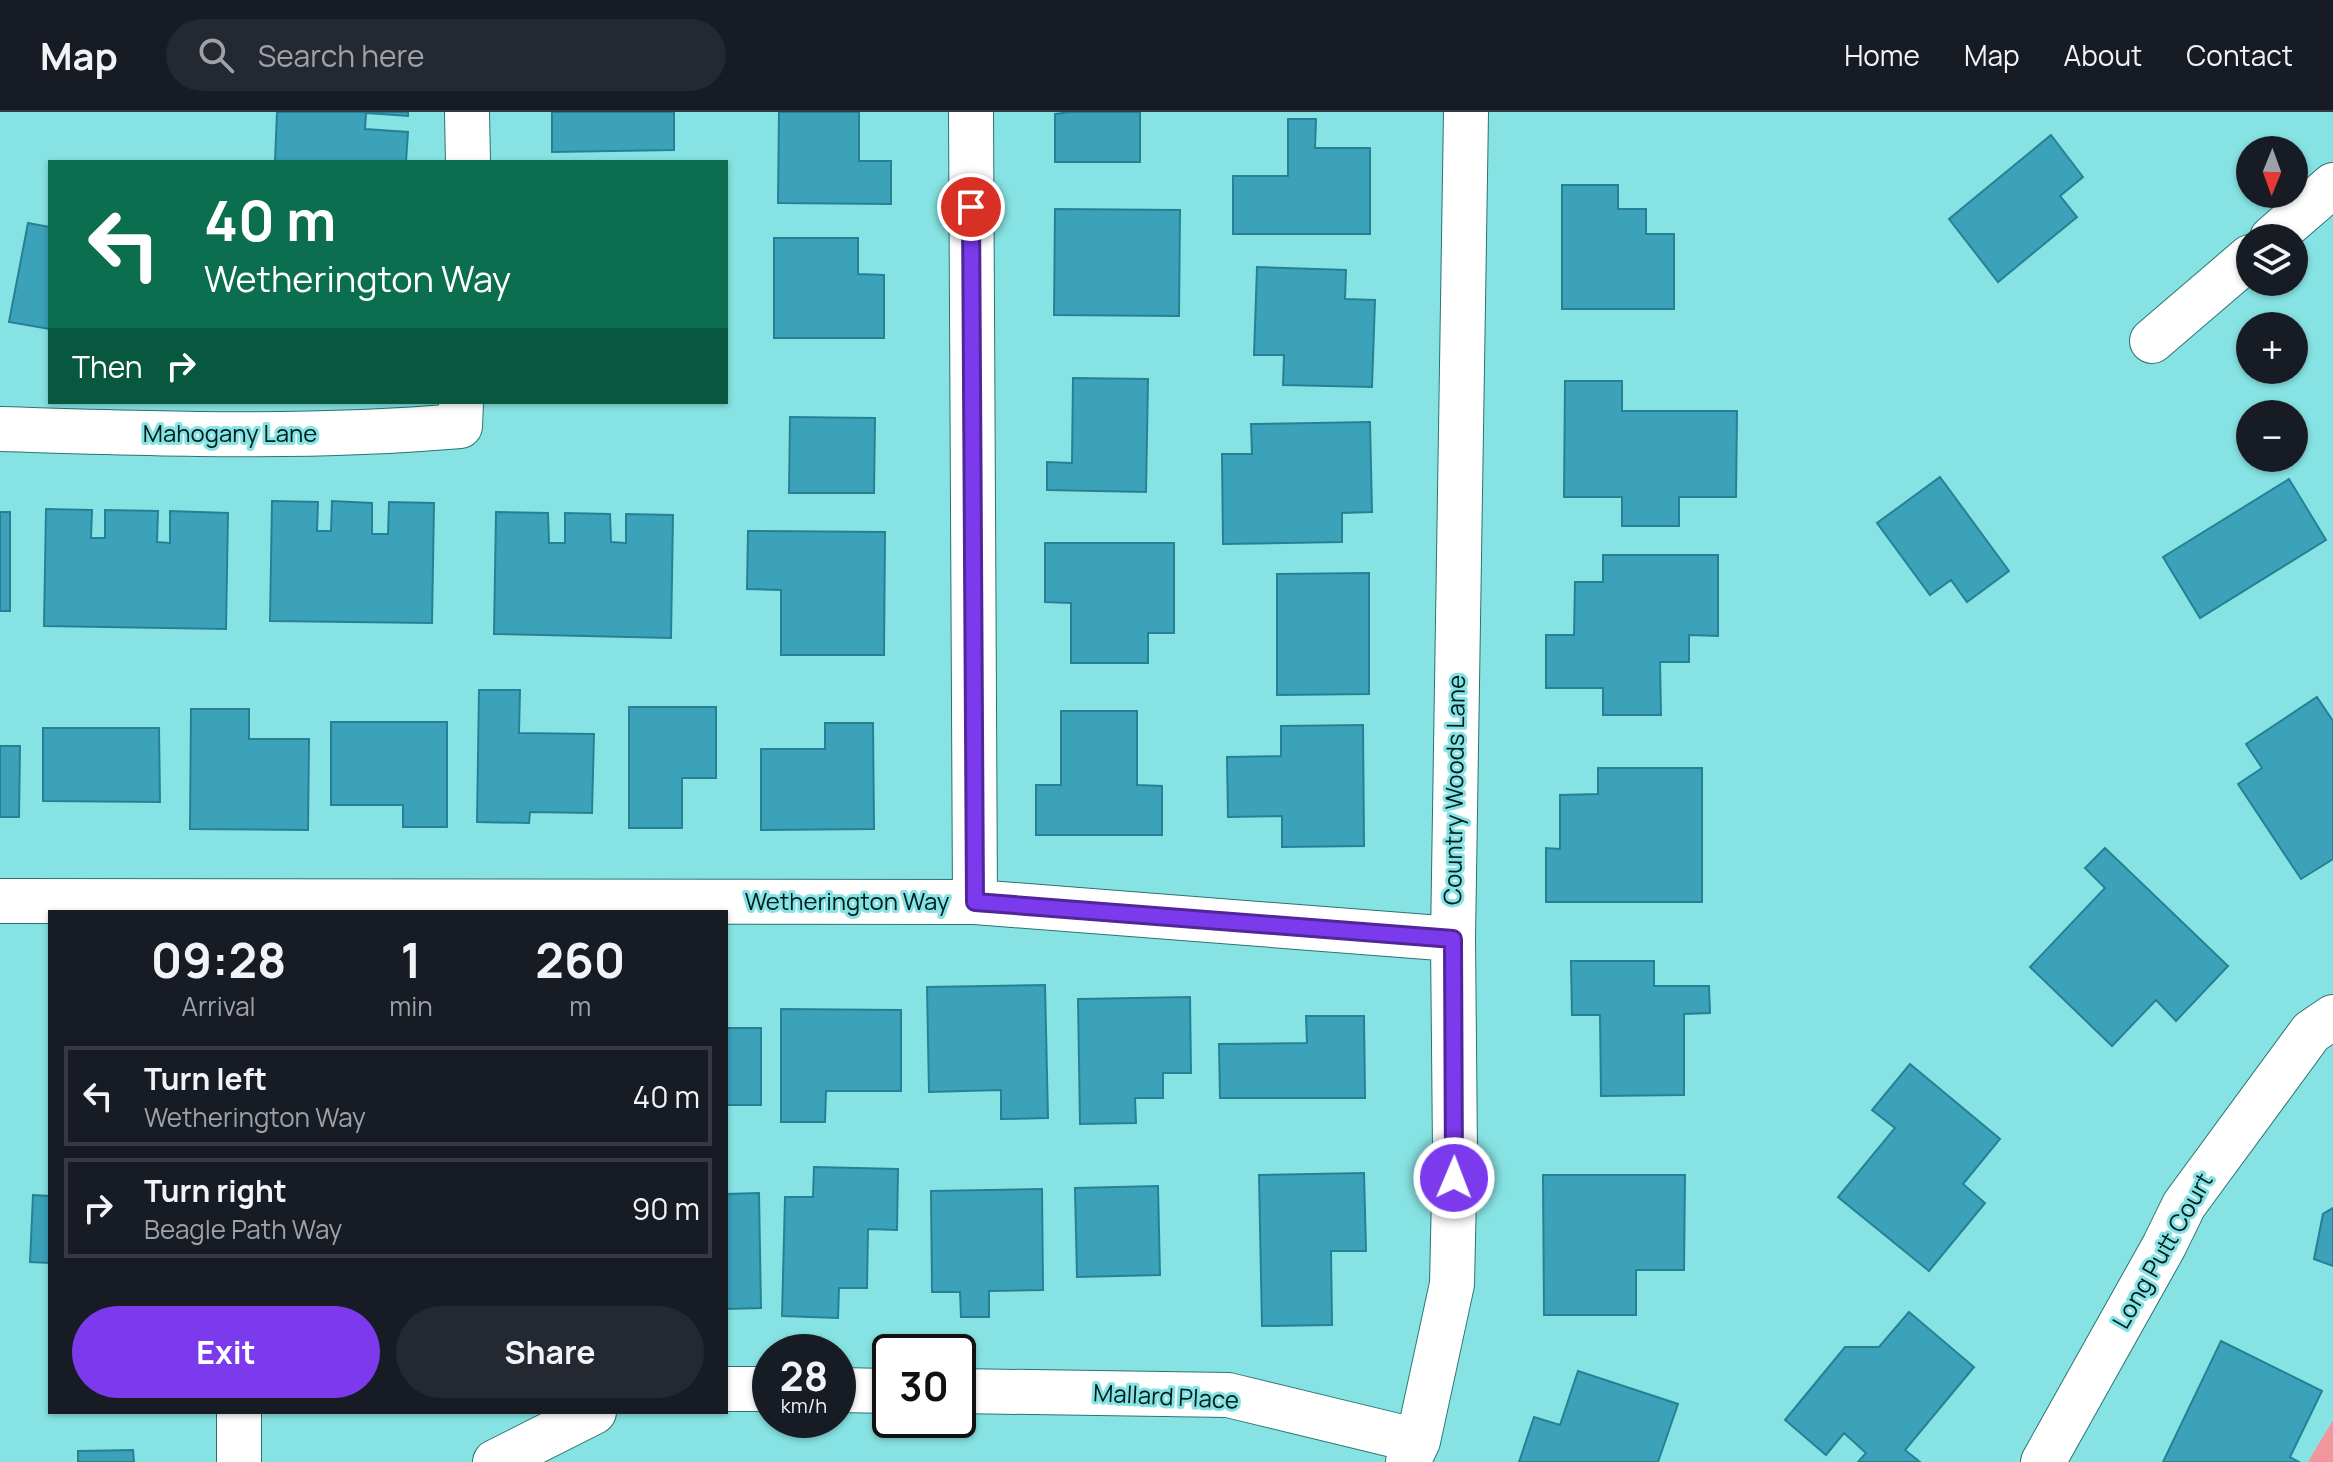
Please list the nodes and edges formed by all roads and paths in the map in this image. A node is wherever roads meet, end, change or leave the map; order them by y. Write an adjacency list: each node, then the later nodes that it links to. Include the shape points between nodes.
1 (467, 112): 4 (street)
2 (971, 112): 12 (street)
3 (1466, 112): 14 (street, Country Woods Lane)
4 (468, 160)
5 (2333, 185): 6 (street)
6 (2288, 224)
7 (2236, 269): 8 (street)
8 (2152, 341)
9 (460, 414): 10 (street, Mahogany Lane, via 372,433)
10 (0, 429)
11 (0, 901): 13 (street, Wetherington Way)
12 (975, 902): 13 (street, Wetherington Way); 14 (street, Wetherington Way)
13 (243, 907)
14 (1453, 939): 21 (street, Country Woods Lane, via 1452,1284)
15 (2333, 1017): 24 (street, Long Putt Court, via 2311,1032 2184,1205)
16 (728, 1389): 17 (street)
17 (752, 1389)
18 (976, 1391): 21 (street, Mallard Place, via 1228,1395)
19 (239, 1414): 22 (street)
20 (590, 1414): 23 (street)
21 (1413, 1452)
22 (239, 1462)
23 (495, 1462)
24 (2043, 1462)

